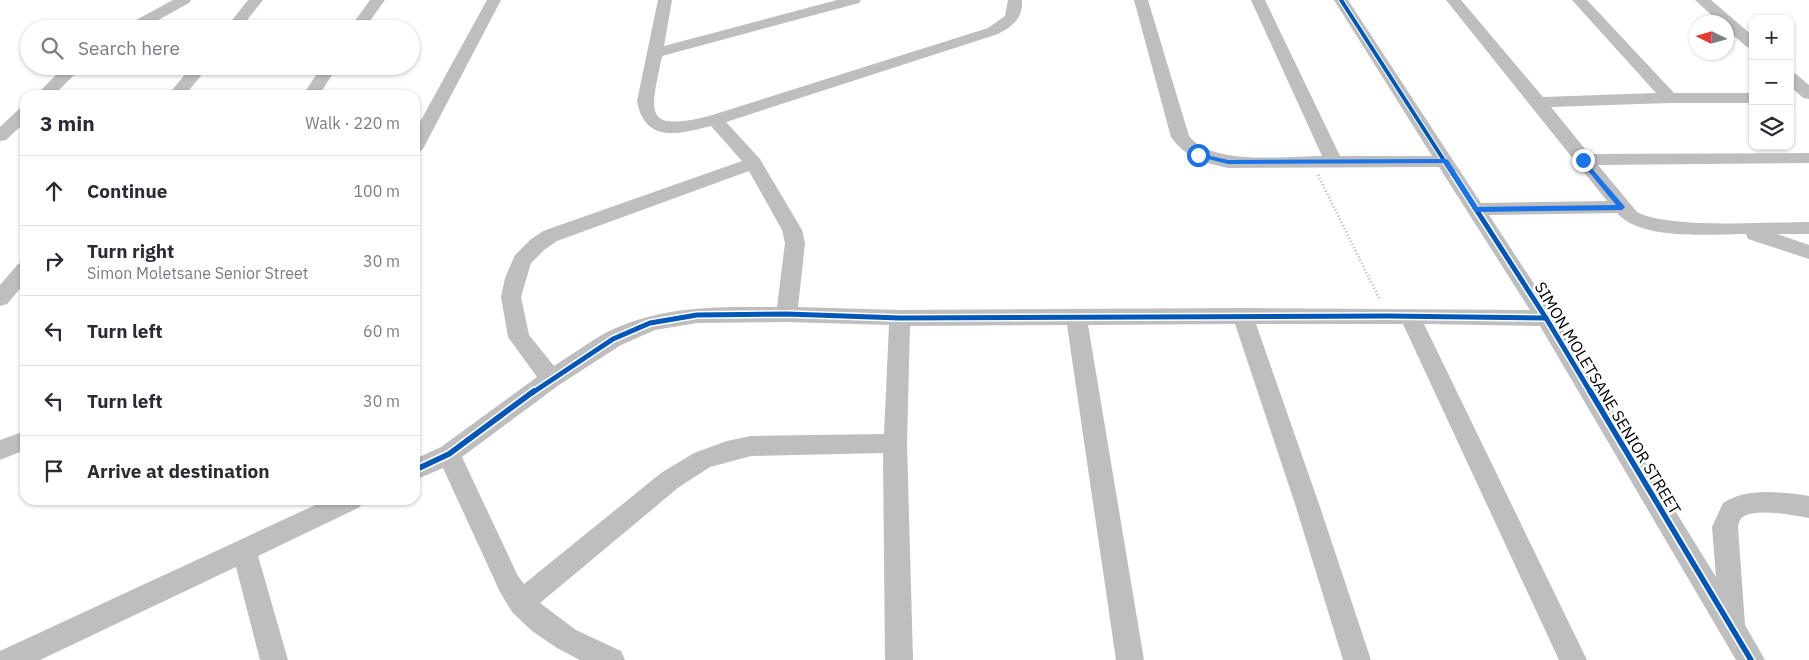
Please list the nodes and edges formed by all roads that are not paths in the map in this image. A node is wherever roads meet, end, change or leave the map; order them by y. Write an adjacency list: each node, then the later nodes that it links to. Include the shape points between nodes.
1 (256, 0): 15 (street)
2 (378, 0): 16 (street)
3 (494, 0): 35 (street)
4 (665, 0): 18 (street)
5 (854, 0): 18 (street)
6 (1015, 0): 33 (street, via 1012,19 994,31)
7 (1141, 0): 37 (street, via 1180,137 1187,147 1198,155 1228,162)
8 (1258, 0): 37 (street)
9 (1341, 0): 39 (street, SIMON MOLETSANE SENIOR STREET)
10 (1453, 0): 31 (street)
11 (1579, 0): 27 (street)
12 (1702, 0): 17 (street)
13 (175, 2): 14 (street)
14 (145, 20)
15 (239, 20)
16 (363, 20)
17 (1749, 41)
18 (656, 53): 33 (street, via 645,100 646,114 652,121 676,128)
19 (65, 75): 23 (street)
20 (193, 75): 24 (street)
21 (324, 75): 25 (street)
22 (1794, 81): 26 (street)
23 (49, 90)
24 (180, 90)
25 (313, 90)
26 (1809, 94)
27 (1669, 98): 28 (street); 31 (street)
28 (1749, 98)
29 (1794, 98): 30 (street)
30 (1809, 98)
31 (1538, 102): 38 (street)
32 (20, 118): 34 (street)
33 (715, 120): 40 (street)
34 (0, 136)
35 (420, 138)
36 (1809, 158): 38 (street)
37 (1333, 160): 39 (street)
38 (1583, 160): 41 (street)
39 (1446, 161): 42 (street, SIMON MOLETSANE SENIOR STREET)
40 (754, 163): 48 (street, via 792,230 795,243); 54 (street, via 550,236 522,260 511,298 519,337)
41 (1622, 207): 42 (street); 43 (street, via 1630,216 1647,224)
42 (1476, 209): 53 (street, SIMON MOLETSANE SENIOR STREET)
43 (1737, 228): 44 (street); 45 (street)
44 (1809, 228)
45 (1809, 252)
46 (20, 275): 47 (street)
47 (0, 299)
48 (787, 314): 51 (street); 54 (street, via 697,315 650,323 613,339)
49 (1243, 316): 50 (street); 52 (street); 70 (street)
50 (1399, 316): 53 (street); 71 (street)
51 (900, 318): 52 (street); 56 (street)
52 (1076, 318): 69 (street)
53 (1546, 318): 64 (street, SIMON MOLETSANE SENIOR STREET)
54 (551, 379): 58 (street)
55 (20, 442): 57 (street)
56 (895, 443): 63 (street, via 751,446 702,460 670,480); 68 (street)
57 (0, 450)
58 (449, 454): 59 (street); 63 (street, via 509,584)
59 (420, 468)
60 (340, 505): 62 (street)
61 (1809, 506): 64 (street, via 1744,505 1728,516 1725,526)
62 (244, 550): 65 (street); 66 (street)
63 (521, 603): 67 (street, via 549,630)
64 (1732, 629): 72 (street, SIMON MOLETSANE SENIOR STREET)
65 (10, 660)
66 (274, 660)
67 (611, 660)
68 (899, 660)
69 (1130, 660)
70 (1356, 660)
71 (1573, 660)
72 (1751, 660)

